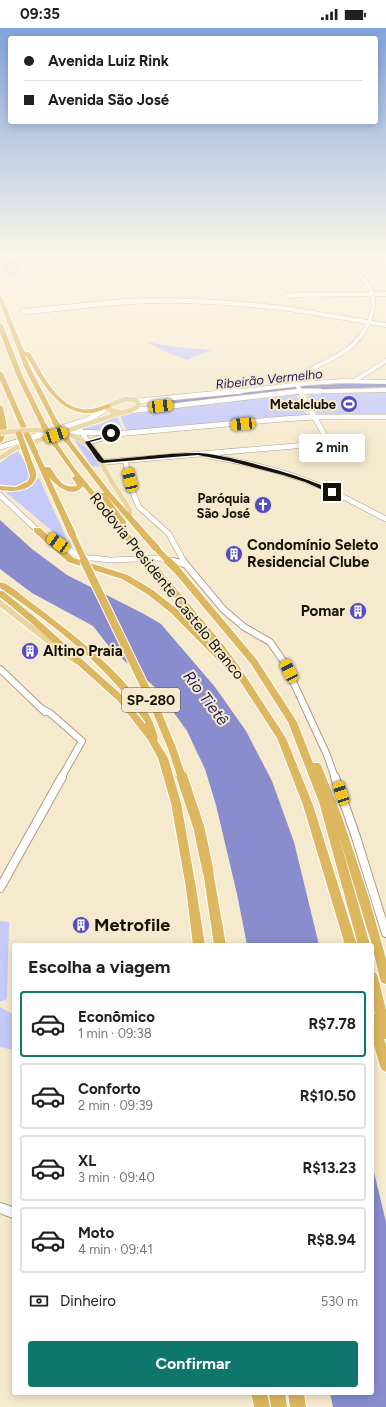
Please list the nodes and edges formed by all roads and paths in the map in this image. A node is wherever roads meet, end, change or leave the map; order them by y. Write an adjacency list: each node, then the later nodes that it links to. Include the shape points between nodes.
1 (10, 322): 6 (highway)
2 (370, 322): 10 (main road, via 361,338 354,344)
3 (372, 322): 5 (main road)
4 (0, 325): 36 (highway, Rodovia Presidente Castelo Branco, bridge, via 28,397)
5 (386, 325)
6 (22, 352): 16 (highway, via 28,354 46,384 68,407 89,412); 34 (highway, bridge, via 55,422)
7 (386, 361): 9 (main road)
8 (0, 373): 14 (highway, SP-280)
9 (354, 381): 10 (main road); 11 (main road)
10 (295, 382): 13 (main road); 15 (main road)
11 (386, 382)
12 (386, 390): 13 (main road)
13 (301, 391): 18 (main road); 20 (main road)
14 (10, 396): 30 (highway, SP-280, bridge); 37 (highway, bridge, via 8,398 33,476 31,482 18,489)
15 (138, 401): 16 (main road, via 125,398); 18 (main road, via 138,406)
16 (108, 407): 19 (main road, via 111,411); 28 (main road, via 87,420)
17 (0, 408): 26 (highway, via 4,428)
18 (127, 411): 19 (main road)
19 (120, 413): 23 (main road)
20 (314, 417): 21 (main road); 25 (main road); 29 (main road, via 329,443)
21 (386, 417)
22 (81, 431): 23 (main road); 25 (main road); 27 (main road)
23 (66, 432): 32 (main road, via 16,448)
24 (0, 433): 41 (main road, bridge, via 23,430 50,431 82,441 93,452 130,510)
25 (113, 435): 27 (main road)
26 (0, 441)
27 (88, 442): 35 (main road, via 102,461)
28 (0, 447)
29 (222, 452): 31 (main road); 33 (main road, via 223,457)
30 (35, 453): 36 (highway, via 42,457 56,482 65,489 80,486); 40 (highway, SP-280)
31 (198, 454): 33 (main road); 35 (main road)
32 (0, 458)
33 (229, 459): 42 (main road, via 313,483)
34 (81, 460): 41 (highway); 44 (highway, via 80,464 131,534)
35 (125, 460): 45 (main road, via 137,503 145,514 169,534)
36 (70, 467): 39 (highway, Rodovia Presidente Castelo Branco)
37 (0, 488)
38 (0, 495): 43 (main road)
39 (102, 507): 40 (highway, via 96,505 85,492 74,490 60,497 64,506); 44 (highway, Rodovia Presidente Castelo Branco)
40 (61, 512): 57 (highway, SP-280, bridge, via 172,748 196,816)
41 (129, 517): 53 (highway, bridge, via 241,644 264,675)
42 (386, 519)
43 (37, 530): 45 (main road, via 74,554 85,558 164,558); 51 (highway, via 71,560 125,577 157,597 185,621)
44 (132, 543): 51 (highway, Rodovia Presidente Castelo Branco, bridge, via 219,645)
45 (185, 564): 55 (main road, via 228,614 270,642 284,662 327,755)
46 (0, 584): 52 (highway, via 69,636 112,676 142,711 154,732)
47 (0, 593): 49 (highway)
48 (0, 603): 49 (main road)
49 (80, 663): 52 (highway, via 121,699)
50 (0, 669): 54 (main road, via 81,743)
51 (250, 689): 58 (highway, Rodovia Presidente Castelo Branco, via 281,738 294,767 315,825)
52 (153, 741): 56 (highway, via 163,758 176,803)
53 (303, 746): 59 (highway, via 324,802); 60 (highway, via 311,753 334,810)
54 (0, 888)
55 (386, 933)
56 (199, 943)
57 (220, 943)
58 (349, 943)
59 (363, 943)
60 (386, 979)
61 (374, 986): 63 (highway)
62 (374, 1025): 64 (highway)
63 (386, 1034)
64 (386, 1066)
65 (0, 1208): 66 (main road)
66 (12, 1212)
67 (259, 1395): 70 (highway)
68 (277, 1395): 71 (highway)
69 (296, 1395): 72 (highway)
70 (262, 1407)
71 (280, 1407)
72 (298, 1407)

